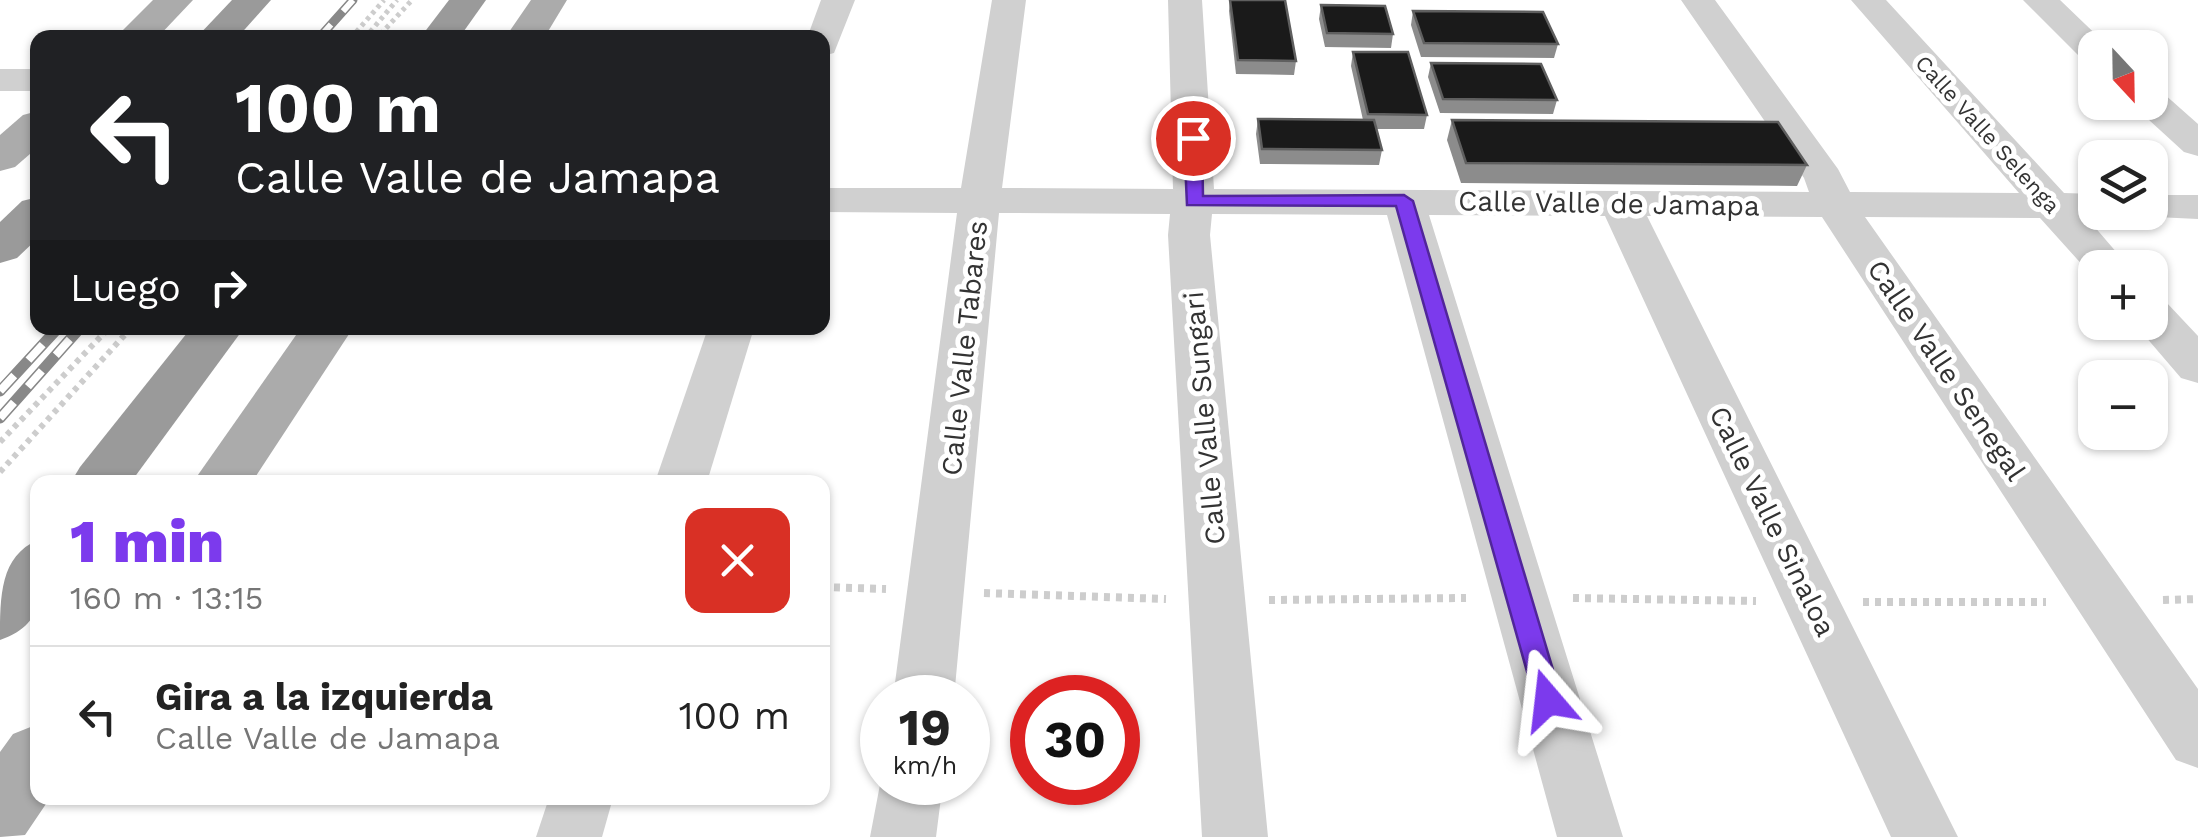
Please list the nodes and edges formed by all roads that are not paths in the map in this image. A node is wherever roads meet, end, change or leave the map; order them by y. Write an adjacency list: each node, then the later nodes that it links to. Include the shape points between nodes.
1 (175, 0): 11 (main road)
2 (254, 0): 12 (highway)
3 (468, 0): 13 (highway)
4 (550, 0): 14 (main road)
5 (838, 0): 15 (street)
6 (1009, 0): 25 (street, Calle Valle Tabares)
7 (1185, 0): 26 (street, Calle Valle Sungari)
8 (1698, 0): 28 (street, Calle Valle Senegal, via 1824,178)
9 (1868, 0): 29 (street, Calle Valle Selenga)
10 (2040, 0): 16 (street)
11 (143, 30)
12 (223, 30)
13 (446, 30)
14 (529, 30)
15 (828, 30)
16 (2078, 35)
17 (0, 80): 18 (street)
18 (30, 80)
19 (2168, 117): 21 (street)
20 (30, 131): 22 (main road)
21 (2198, 144)
22 (0, 158)
23 (830, 200): 25 (street, Calle Valle de Jamapa)
24 (1404, 201): 26 (street, Calle Valle de Jamapa); 27 (street, Calle Valle de Jamapa); 55 (street)
25 (980, 202): 26 (street, Calle Valle de Jamapa); 46 (street, Calle Valle Tabares)
26 (1194, 202): 54 (street, Calle Valle Sungari, via 1189,235)
27 (1622, 205): 28 (street, Calle Valle de Jamapa); 56 (street, Calle Valle Sinaloa)
28 (1834, 205): 29 (street, Calle Valle de Jamapa); 47 (street, Calle Valle Senegal)
29 (2052, 206): 30 (street, Calle Valle de Jamapa); 35 (street, Calle Valle Selenga)
30 (2078, 206)
31 (2168, 207): 32 (street)
32 (2198, 208)
33 (30, 219): 34 (highway)
34 (0, 248)
35 (2092, 250)
36 (2168, 333): 40 (street)
37 (213, 335): 41 (highway)
38 (323, 335): 42 (main road)
39 (729, 335): 43 (street)
40 (2198, 366)
41 (105, 475)
42 (227, 475)
43 (684, 475)
44 (30, 575): 45 (highway)
45 (0, 614)
46 (926, 675)
47 (2198, 740)
48 (30, 768): 51 (main road)
49 (580, 805): 52 (street)
50 (907, 805): 53 (street)
51 (0, 811)
52 (569, 837)
53 (903, 837)
54 (1236, 837)
55 (1590, 837)
56 (1925, 837)

